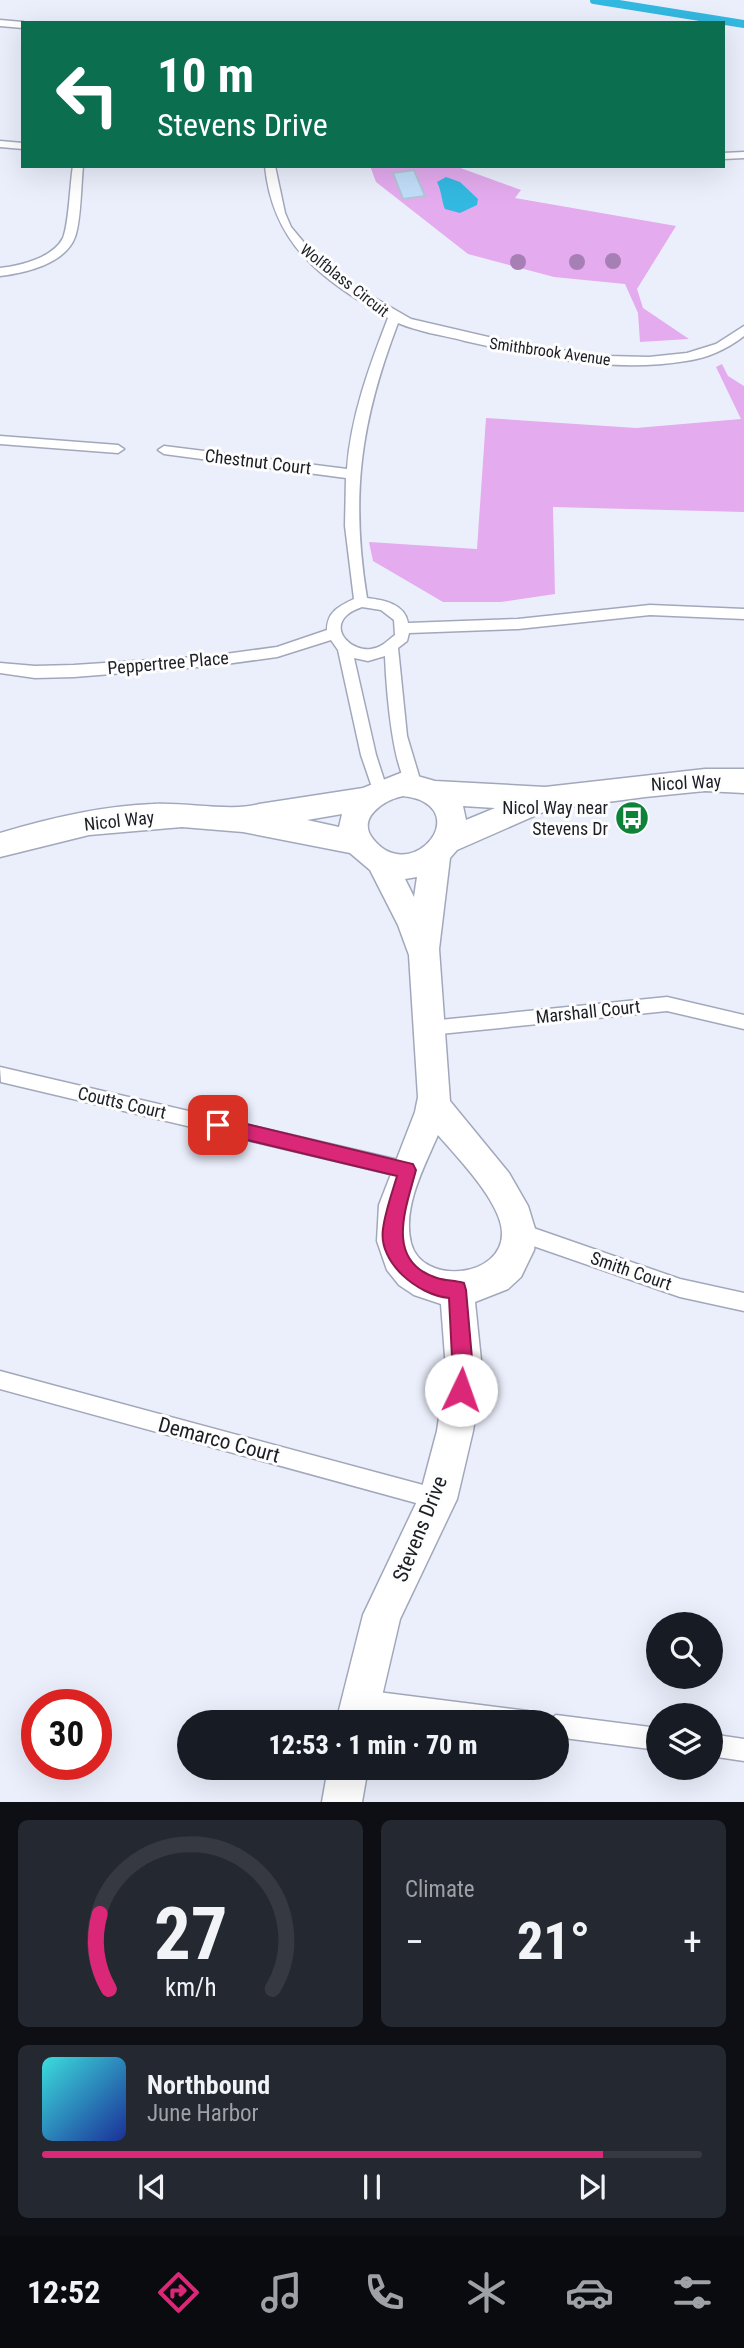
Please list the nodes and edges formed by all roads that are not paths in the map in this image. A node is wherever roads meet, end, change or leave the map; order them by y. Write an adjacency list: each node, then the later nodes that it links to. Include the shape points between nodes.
1 (0, 23): 2 (lane)
2 (21, 25)
3 (0, 144): 4 (lane)
4 (21, 146)
5 (744, 155): 6 (lane)
6 (725, 156)
7 (78, 168): 9 (lane, via 69,237 64,245 35,263)
8 (270, 168): 10 (lane, Wolfblass Circuit, via 278,207 297,243)
9 (0, 272)
10 (394, 317): 11 (lane, Smithbrook Avenue, via 494,344 611,360 710,352); 15 (lane, Wolfblass Circuit, via 359,415)
11 (744, 330)
12 (0, 440): 13 (lane)
13 (118, 449)
14 (164, 450): 15 (lane, Chestnut Court)
15 (351, 474): 16 (lane, Wolfblass Circuit, via 349,524)
16 (360, 602): 18 (lane, via 395,611); 19 (lane, via 336,615)
17 (744, 614): 18 (lane, via 650,610 518,624)
18 (404, 628): 20 (lane)
19 (332, 634): 21 (lane); 22 (lane, Peppertree Place, via 277,652 211,661 48,672)
20 (392, 649): 21 (lane, via 369,656); 24 (lane, via 402,747)
21 (345, 650): 25 (lane, via 358,695)
22 (0, 668)
23 (744, 781): 26 (street, Nicol Way, via 645,785)
24 (424, 789): 25 (street, via 402,784); 26 (street, Nicol Way); 29 (street, via 451,814 453,827)
25 (372, 794): 27 (street, Nicol Way); 30 (street, via 354,821)
26 (545, 799): 29 (street, Nicol Way)
27 (242, 819): 28 (street, Nicol Way, via 119,819 75,825); 30 (street, Nicol Way)
28 (0, 845)
29 (443, 848): 30 (street, via 410,866); 31 (street, via 424,924)
30 (370, 853): 31 (street, via 413,924)
31 (424, 961): 33 (street)
32 (744, 1022): 33 (lane, Marshall Court, via 667,1004)
33 (430, 1028): 35 (street)
34 (1, 1074): 36 (lane, Coutts Court)
35 (433, 1106): 36 (street); 37 (street, via 492,1177 510,1205)
36 (407, 1170): 38 (street, via 391,1232 400,1259 434,1287)
37 (519, 1232): 38 (street, via 514,1253 498,1276); 39 (lane, Smith Court, via 680,1288)
38 (457, 1290): 41 (street, Stevens Drive, via 464,1370)
39 (744, 1302)
40 (0, 1380): 41 (lane, Demarco Court)
41 (438, 1499): 42 (street, Stevens Drive, via 382,1615)
42 (357, 1710)
43 (569, 1728): 44 (lane)
44 (646, 1737)
45 (723, 1747): 46 (lane)
46 (744, 1750)
47 (346, 1780): 48 (street)
48 (342, 1802)

